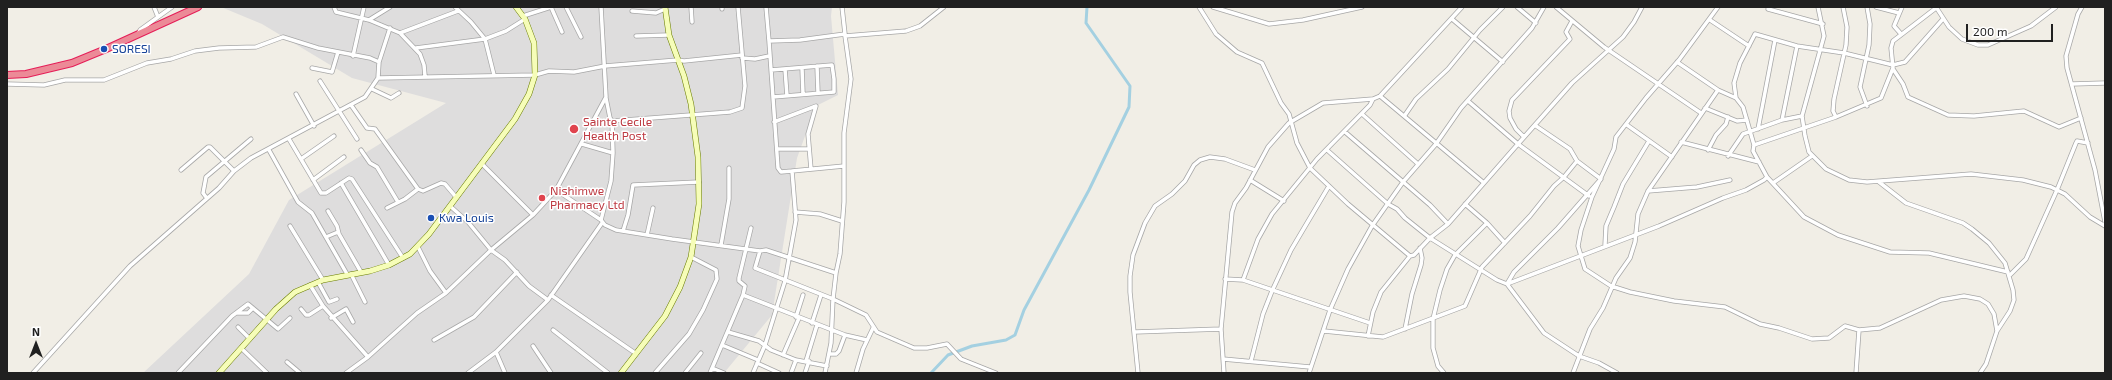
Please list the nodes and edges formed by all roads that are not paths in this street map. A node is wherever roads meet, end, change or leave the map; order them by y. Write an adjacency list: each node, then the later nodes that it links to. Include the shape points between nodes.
1 (154, 7): 40 (street)
2 (172, 7): 40 (street)
3 (198, 7): 56 (highway)
4 (334, 7): 41 (street, via 335,12)
5 (364, 7): 41 (street)
6 (390, 7): 45 (street)
7 (454, 7): 37 (street)
8 (516, 7): 42 (street)
9 (551, 7): 42 (street); 52 (street)
10 (566, 7): 59 (street)
11 (601, 7): 79 (street)
12 (691, 7): 48 (street)
13 (738, 7): 73 (street)
14 (767, 7): 63 (street)
15 (842, 7): 57 (street)
16 (944, 7): 57 (street, via 920,26 906,31)
17 (1199, 7): 124 (street, via 1216,34 1237,52 1262,63)
18 (1213, 7): 19 (street, via 1269,24 1303,20)
19 (1362, 7)
20 (1462, 7): 43 (street)
21 (1503, 7): 61 (street)
22 (1516, 7): 49 (street)
23 (1544, 7): 49 (street)
24 (1556, 7): 47 (street)
25 (1642, 7): 67 (street, via 1623,37)
26 (1718, 7): 46 (street)
27 (1818, 7): 50 (street)
28 (1843, 7): 70 (street, via 1847,27)
29 (1867, 7): 75 (street, via 1870,24)
30 (1876, 7): 39 (street)
31 (1902, 7): 39 (street)
32 (2056, 7): 44 (street, via 2031,26 1988,45 1978,45 1962,39)
33 (2082, 7): 95 (street, via 2066,56)
34 (665, 8): 38 (street, via 656,13); 54 (street)
35 (1936, 8): 44 (street); 55 (street)
36 (1768, 9): 50 (street)
37 (458, 11): 53 (street); 60 (street, via 471,22)
38 (632, 11)
39 (1899, 13): 55 (street, via 1894,26)
40 (158, 17): 56 (street, via 140,30)
41 (362, 18): 45 (street); 71 (street)
42 (524, 18): 60 (street, via 506,30); 88 (street, via 534,43)
43 (1452, 19): 61 (street); 103 (street)
44 (1943, 19): 83 (street, via 1905,62)
45 (369, 20): 51 (street)
46 (1710, 20): 64 (street); 78 (street)
47 (1572, 21): 67 (street); 135 (street, via 1566,32 1570,39 1512,100 1510,118)
48 (692, 22)
49 (1536, 23): 77 (street)
50 (1823, 24): 68 (street, via 1824,36)
51 (390, 28): 53 (street); 76 (street)
52 (562, 32)
53 (400, 33): 66 (street)
54 (669, 34): 58 (street); 74 (street)
55 (1901, 34): 83 (street, via 1892,44)
56 (138, 35): 86 (highway, via 72,63 26,74)
57 (845, 35): 63 (street); 162 (street, via 846,59 851,73 844,133)
58 (636, 36)
59 (581, 37)
60 (484, 39): 66 (street); 87 (street)
61 (1474, 39): 77 (street); 116 (street, via 1448,69 1416,99)
62 (1775, 40): 64 (street, via 1755,34); 65 (street); 129 (street)
63 (769, 41): 72 (street)
64 (1749, 46): 106 (street, via 1734,83)
65 (1798, 46): 68 (street); 122 (street)
66 (416, 48): 89 (street, via 423,59)
67 (1607, 49): 92 (street); 128 (street, via 1572,83)
68 (1820, 50): 70 (street); 117 (street)
69 (338, 52): 71 (street); 81 (street, via 332,72); 94 (street, via 283,37 256,47 195,51 147,63 104,80 65,80 44,85)
70 (1844, 53): 75 (street); 119 (street, via 1834,99 1833,110)
71 (353, 56): 76 (street)
72 (769, 56): 73 (street, via 755,59); 85 (street)
73 (742, 57): 74 (street); 115 (street, via 745,86 742,108 736,111)
74 (678, 60): 79 (street); 115 (street, via 689,95)
75 (1866, 60): 83 (street); 110 (street, via 1860,87)
76 (379, 62): 90 (street)
77 (1503, 62): 108 (street)
78 (1677, 62): 92 (street); 97 (street)
79 (605, 66): 88 (street, via 574,72 549,71); 105 (street)
80 (817, 66): 82 (street); 99 (street); 99 (street, via 832,64 834,79 834,92)
81 (312, 68)
82 (802, 68): 84 (street); 101 (street)
83 (1893, 68): 110 (street, via 1881,98); 120 (street, via 1908,97 1948,115 1974,116 2024,111 2059,127)
84 (785, 69): 85 (street); 102 (street)
85 (771, 70): 104 (street)
86 (7, 75)
87 (494, 75): 88 (street); 89 (street)
88 (535, 75): 160 (street, via 526,102)
89 (425, 76): 90 (street)
90 (378, 78): 96 (street)
91 (320, 81): 112 (street)
92 (1658, 83): 113 (street); 126 (street)
93 (2105, 83): 95 (street)
94 (7, 84)
95 (2072, 84): 120 (street)
96 (372, 89): 98 (street, via 391,98); 109 (street, via 365,97)
97 (1718, 90): 106 (street); 111 (street)
98 (399, 93)
99 (818, 93): 101 (street)
100 (296, 94): 127 (street)
101 (804, 94): 102 (street)
102 (787, 96): 104 (street)
103 (1380, 96): 107 (street); 116 (street)
104 (773, 97): 125 (street)
105 (606, 98): 123 (street); 141 (street)
106 (1736, 98): 121 (street, via 1743,107)
107 (1374, 99): 114 (street); 124 (street, via 1323,103)
108 (1468, 101): 142 (street); 143 (street)
109 (351, 105): 112 (street); 183 (street, via 367,128 375,129)
110 (1867, 106): 119 (street)
111 (1705, 108): 113 (street); 118 (street)
112 (339, 110): 127 (street); 137 (street)
113 (1702, 113): 139 (street)
114 (1362, 114): 132 (street); 161 (street)
115 (692, 115): 123 (street); 176 (street, via 698,151)
116 (1405, 115): 142 (street)
117 (1802, 116): 122 (street); 130 (street)
118 (1728, 117): 121 (street, via 1737,121); 150 (street)
119 (1836, 117): 130 (street)
120 (2081, 118): 140 (street)
121 (1747, 120): 131 (street)
122 (1782, 120): 129 (street)
123 (612, 121): 151 (street)
124 (1291, 121): 164 (street, via 1297,143); 167 (street, via 1268,147)
125 (774, 122): 145 (street); 146 (street, via 816,106 808,134)
126 (1627, 125): 138 (street); 172 (street, via 1616,138)
127 (314, 126): 136 (street)
128 (1536, 126): 135 (street); 158 (street, via 1570,149)
129 (1758, 129): 131 (street)
130 (1804, 129): 144 (street); 153 (street)
131 (1750, 131): 144 (street); 152 (street, via 1743,134)
132 (1344, 132): 149 (street); 177 (street)
133 (334, 136): 156 (street)
134 (252, 138): 157 (street)
135 (1524, 138): 143 (street)
136 (289, 139): 147 (street); 156 (street)
137 (357, 139)
138 (1648, 141): 155 (street); 219 (street, via 1624,184 1606,226)
139 (1681, 142): 150 (street); 155 (street)
140 (2088, 143): 185 (street, via 2077,141); 203 (street)
141 (582, 144): 151 (street); 184 (street)
142 (1436, 144): 161 (street); 179 (street)
143 (1518, 144): 171 (street); 179 (street)
144 (1754, 145): 159 (street, via 1753,151)
145 (777, 149): 146 (street); 169 (street, via 779,170)
146 (809, 149): 165 (street)
147 (269, 150): 168 (street, via 251,158); 214 (street, via 298,202 312,213)
148 (361, 150): 192 (street, via 370,163 377,167)
149 (1327, 150): 164 (street); 193 (street)
150 (1708, 150): 152 (street)
151 (613, 153): 202 (street, via 611,181)
152 (1728, 156): 159 (street)
153 (1812, 156): 178 (street, via 1840,177); 180 (street)
154 (344, 157): 173 (street)
155 (1672, 157): 186 (street)
156 (301, 159): 173 (street)
157 (225, 161): 166 (street, via 208,147); 168 (street); 188 (street, via 206,177 203,193)
158 (1577, 161): 171 (street); 172 (street)
159 (1760, 162): 170 (street)
160 (482, 164): 189 (street); 200 (street)
161 (1418, 164): 177 (street)
162 (844, 166): 165 (street); 201 (street)
163 (729, 168): 218 (street, via 729,199)
164 (1310, 168): 182 (street); 191 (street)
165 (811, 169): 169 (street)
166 (181, 170)
167 (1255, 170): 174 (street); 281 (street, via 1225,159 1210,157 1200,160 1185,181 1155,206 1140,235 1132,260 1130,292)
168 (234, 171): 188 (street, via 219,188)
169 (792, 172): 199 (street)
170 (1767, 177): 180 (street); 212 (street, via 1746,190)
171 (1564, 178): 187 (street); 217 (street, via 1554,186)
172 (1601, 179): 187 (street); 190 (street)
173 (313, 180): 181 (street, via 322,193)
174 (1250, 180): 191 (street); 238 (street, via 1232,212)
175 (1730, 180): 186 (street)
176 (699, 182): 210 (street, via 633,185); 216 (street)
177 (1403, 182): 193 (street); 205 (street, via 1430,204)
178 (1879, 182): 185 (street, via 1971,174 2023,180); 237 (street, via 1906,203 1963,223 1972,229 2000,256)
179 (1484, 183): 194 (street)
180 (1773, 183): 237 (street, via 1804,217 1838,235 1890,252 1929,253)
181 (341, 184): 229 (street, via 352,179); 231 (street)
182 (1329, 186): 207 (street); 246 (street, via 1291,250)
183 (418, 189): 189 (street, via 423,191 441,183); 192 (street)
184 (556, 190): 200 (street); 202 (street)
185 (2057, 190): 208 (street, via 2073,198 2090,217); 237 (street, via 2026,259)
186 (1648, 191): 212 (street, via 1638,214)
187 (1588, 194): 190 (street); 243 (street, via 1514,272)
188 (206, 197): 308 (street, via 130,266)
189 (456, 197): 195 (street)
190 (1592, 197): 227 (street, via 1578,246)
191 (1284, 201): 240 (street, via 1265,225)
192 (398, 202): 196 (street)
193 (1388, 204): 207 (street); 215 (street)
194 (1465, 204): 204 (street); 205 (street)
195 (450, 206): 220 (street); 223 (street, via 468,222)
196 (387, 208)
197 (653, 208): 213 (street)
198 (328, 211): 211 (street)
199 (795, 212): 201 (street, via 820,214); 230 (street, via 795,231)
200 (533, 215): 223 (street)
201 (842, 221): 235 (street)
202 (602, 222): 210 (street); 248 (street)
203 (2105, 222)
204 (1487, 223): 217 (street); 226 (street)
205 (1448, 224): 215 (street)
206 (290, 226): 239 (street)
207 (1372, 226): 225 (street); 260 (street, via 1348,269)
208 (2105, 226)
209 (751, 228): 221 (street)
210 (623, 231): 213 (street)
211 (338, 232): 214 (street); 233 (street)
212 (1635, 234): 219 (street); 245 (street, via 1630,258)
213 (647, 235): 216 (street)
214 (326, 237): 236 (street)
215 (1430, 238): 222 (street); 226 (street)
216 (694, 241): 218 (street); 228 (street)
217 (1505, 243): 232 (street)
218 (721, 244): 221 (street)
219 (1605, 245): 227 (street)
220 (418, 247): 229 (street); 247 (street, via 430,271)
221 (747, 248): 224 (street); 249 (street, via 739,279 745,286)
222 (1420, 248): 225 (street); 274 (street, via 1421,265)
223 (491, 250): 234 (street); 247 (street)
224 (760, 251): 230 (street, via 766,250); 241 (street, via 755,268)
225 (1410, 256): 269 (street, via 1381,292)
226 (1455, 256): 232 (street); 265 (street, via 1447,269)
227 (1580, 256): 243 (street); 245 (street, via 1585,269)
228 (691, 257): 293 (street, via 670,309); 318 (street, via 716,270 717,279 689,334)
229 (403, 258): 231 (street)
230 (790, 258): 235 (street); 241 (street)
231 (389, 265): 233 (street)
232 (1481, 270): 243 (street); 265 (street, via 1464,306)
233 (361, 272): 236 (street)
234 (517, 272): 254 (street, via 529,286); 285 (street, via 474,317)
235 (836, 273): 253 (street)
236 (349, 274): 239 (street); 255 (street)
237 (2009, 274): 279 (street, via 2014,300 2010,312)
238 (1225, 279): 240 (street); 276 (street)
239 (323, 280): 242 (street)
240 (1243, 280): 246 (street)
241 (785, 281): 250 (street); 259 (street)
242 (318, 282): 244 (street); 252 (street, via 329,302)
243 (1507, 284): 296 (street, via 1544,333)
244 (310, 285): 256 (street); 266 (street, via 291,295)
245 (1612, 286): 277 (street, via 1648,296 1725,307 1760,324 1812,339 1829,338 1845,326); 296 (street)
246 (1272, 291): 260 (street); 301 (street, via 1263,314)
247 (446, 293): 297 (street, via 417,314)
248 (551, 295): 254 (street); 293 (street)
249 (743, 295): 259 (street); 280 (street)
250 (821, 295): 253 (street); 268 (street)
251 (803, 296): 262 (street)
252 (337, 299)
253 (833, 299): 272 (street); 273 (street, via 866,315)
254 (548, 300): 291 (street)
255 (365, 302)
256 (323, 306): 258 (street, via 309,315); 264 (street)
257 (253, 308): 261 (street, via 248,313); 261 (street, via 246,304); 266 (street)
258 (301, 309)
259 (777, 309): 262 (street); 287 (street)
260 (1330, 310): 269 (street); 278 (street)
261 (236, 313): 309 (street)
262 (798, 317): 268 (street); 295 (street)
263 (290, 318): 266 (street, via 278,329)
264 (332, 318): 267 (street, via 346,309); 297 (street)
265 (1433, 319): 274 (street); 332 (street, via 1433,348 1438,366)
266 (266, 321): 284 (street)
267 (353, 322)
268 (812, 322): 270 (street)
269 (1370, 323): 283 (street)
270 (817, 325): 272 (street); 300 (street)
271 (238, 327): 284 (street)
272 (831, 328): 282 (street); 294 (street)
273 (873, 328): 286 (street); 328 (street, via 884,336 914,348 947,344 965,362)
274 (1405, 329): 283 (street, via 1383,337)
275 (553, 330): 316 (street)
276 (1221, 330): 281 (street); 299 (street)
277 (1859, 330): 279 (street, via 1888,325 1941,300 1964,296 1980,299 1988,304 1994,314); 335 (street)
278 (1324, 331): 283 (street); 305 (street)
279 (1997, 331): 336 (street, via 1986,364)
280 (728, 332): 287 (street); 289 (street)
281 (1135, 332): 329 (street)
282 (845, 335): 286 (street); 294 (street, via 839,351 836,354)
283 (1368, 336)
284 (250, 339): 290 (street)
285 (434, 340)
286 (867, 340): 327 (street)
287 (765, 345): 295 (street); 303 (street)
288 (533, 346): 315 (street)
289 (722, 346): 303 (street); 306 (street)
290 (241, 348): 310 (street); 311 (street)
291 (496, 352): 307 (street); 314 (street)
292 (701, 353): 319 (street)
293 (635, 354): 317 (street)
294 (829, 354): 304 (street)
295 (783, 355): 298 (street)
296 (1579, 356): 333 (street); 334 (street)
297 (368, 357): 313 (street)
298 (796, 360): 300 (street); 324 (street)
299 (1223, 360): 301 (street); 330 (street)
300 (807, 361): 304 (street); 325 (street)
301 (1251, 361): 305 (street)
302 (287, 362): 312 (street)
303 (758, 362): 322 (street); 323 (street)
304 (827, 366): 326 (street)
305 (1310, 367): 331 (street)
306 (712, 368): 320 (street); 321 (street)
307 (471, 372)
308 (33, 373)
309 (178, 373)
310 (219, 373)
311 (267, 373)
312 (300, 373)
313 (346, 373)
314 (506, 373)
315 (551, 373)
316 (608, 373)
317 (621, 373)
318 (655, 373)
319 (685, 373)
320 (710, 373)
321 (724, 373)
322 (753, 373)
323 (779, 373)
324 (791, 373)
325 (805, 373)
326 (825, 373)
327 (856, 373)
328 (996, 373)
329 (1138, 373)
330 (1224, 373)
331 (1309, 373)
332 (1444, 373)
333 (1573, 373)
334 (1617, 373)
335 (1856, 373)
336 (1980, 373)

